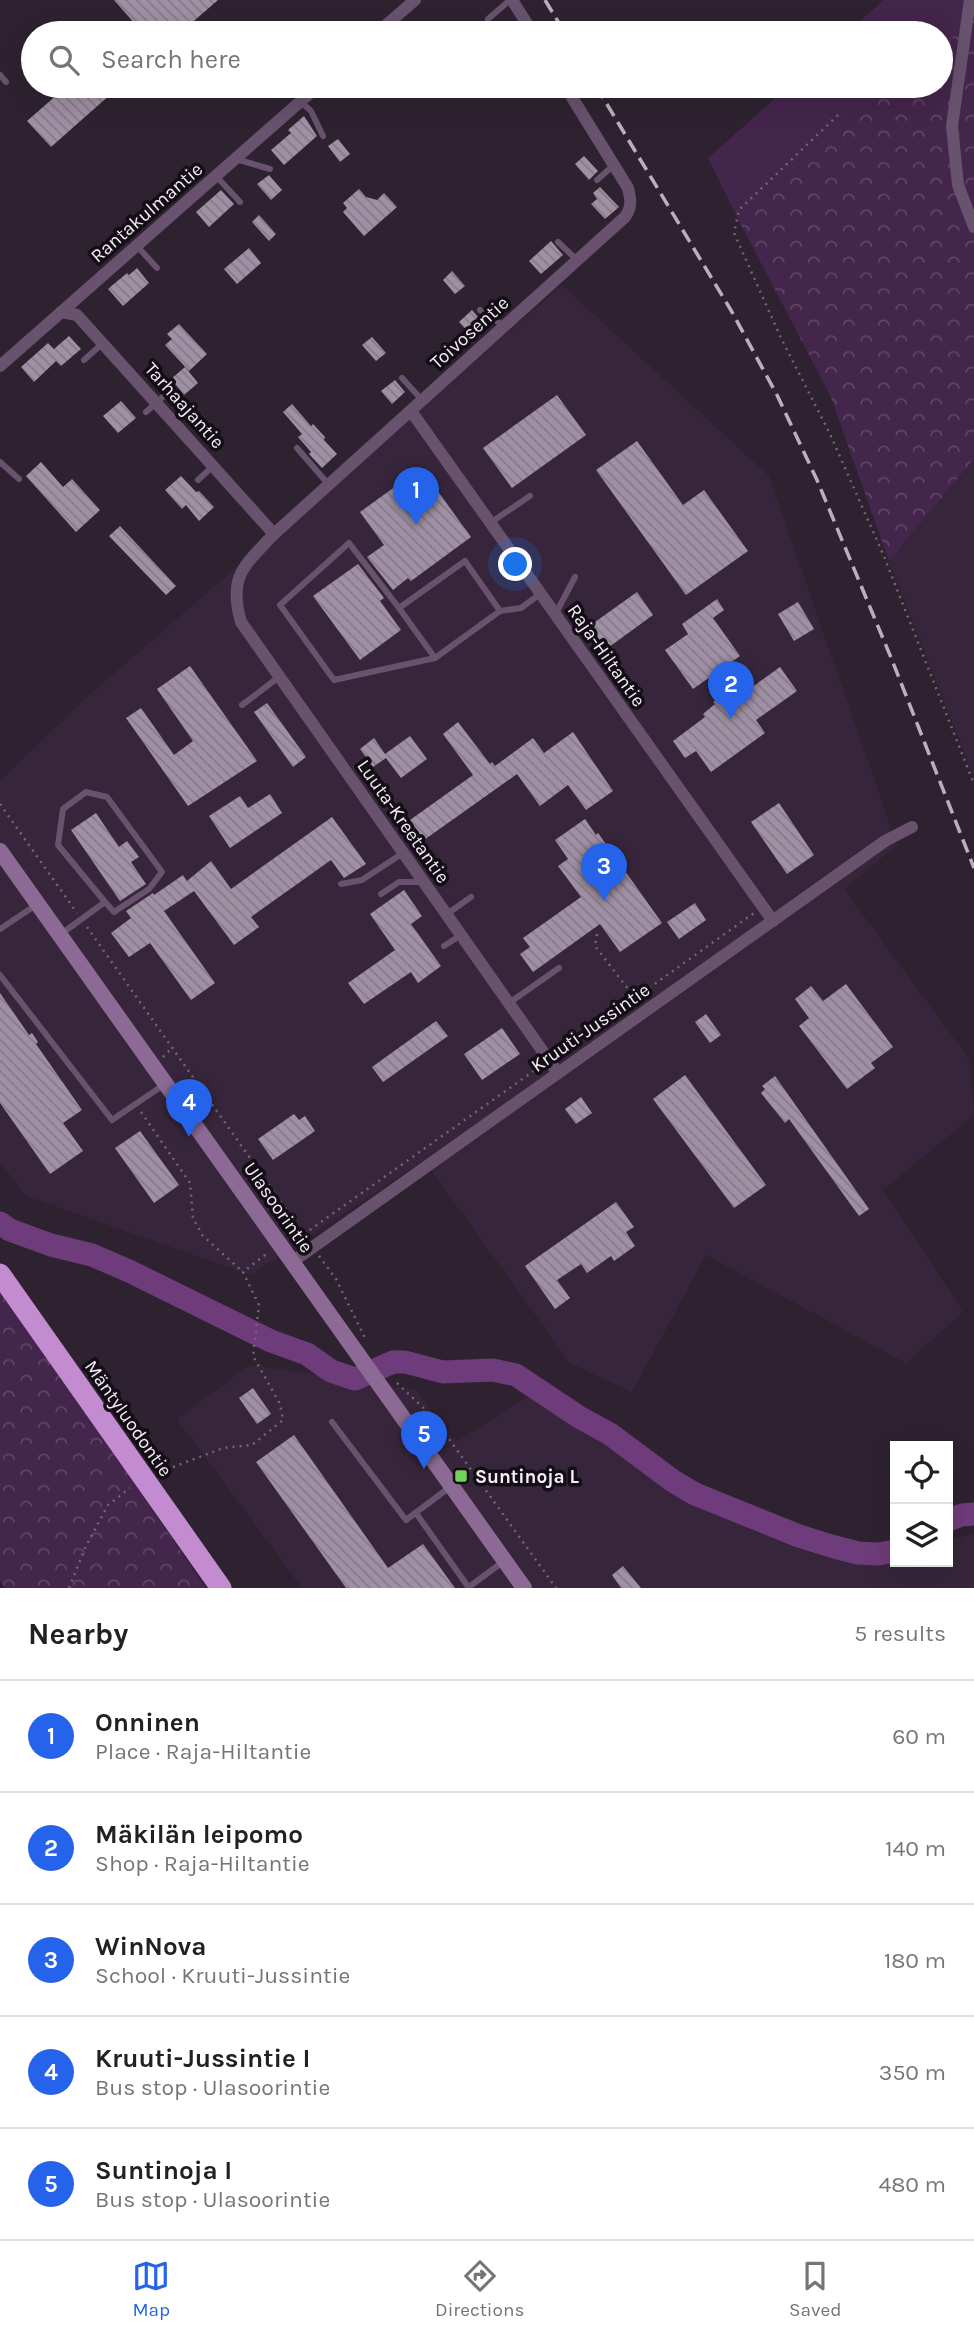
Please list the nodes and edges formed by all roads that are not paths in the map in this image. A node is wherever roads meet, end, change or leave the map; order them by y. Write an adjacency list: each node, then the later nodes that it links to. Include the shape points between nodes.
1 (415, 0): 5 (street)
2 (511, 0): 4 (lane); 6 (street)
3 (970, 0): 7 (street)
4 (488, 19)
5 (391, 21)
6 (525, 21)
7 (968, 65): 20 (street, via 952,126 958,185)
8 (0, 75): 9 (lane)
9 (6, 82)
10 (304, 98): 12 (street, Rantakulmantie)
11 (573, 98): 15 (street, Toivosentie)
12 (300, 101): 13 (lane, via 311,111); 14 (street, Rantakulmantie)
13 (323, 136)
14 (236, 159): 16 (lane); 17 (street, Rantakulmantie)
15 (614, 164): 18 (lane); 23 (street, Toivosentie, via 628,188 630,210)
16 (270, 169)
17 (216, 176): 19 (lane); 22 (street, Rantakulmantie)
18 (597, 180)
19 (240, 202)
20 (974, 228)
21 (558, 242): 23 (lane)
22 (137, 247): 24 (lane); 26 (street, Rantakulmantie)
23 (577, 260): 27 (street, Toivosentie)
24 (157, 268)
25 (480, 310): 27 (lane)
26 (61, 312): 28 (street, Tarhaajantie, via 77,315); 30 (street, Rantakulmantie)
27 (504, 326): 33 (street, Toivosentie)
28 (103, 343): 29 (lane); 32 (street, Tarhaajantie)
29 (84, 360)
30 (0, 366)
31 (402, 378): 33 (lane)
32 (161, 399): 35 (lane); 38 (street, Tarhaajantie)
33 (422, 400): 34 (street, Toivosentie)
34 (411, 411): 41 (street, Toivosentie); 43 (street, Raja-Hiltantie)
35 (146, 412)
36 (297, 449): 41 (lane)
37 (0, 462): 39 (lane)
38 (214, 465): 40 (lane); 44 (street, Tarhaajantie)
39 (19, 480)
40 (198, 480)
41 (329, 485): 44 (street, Toivosentie)
42 (530, 496): 43 (lane)
43 (490, 523): 47 (street, Raja-Hiltantie)
44 (274, 534): 46 (street, Toivosentie, via 247,563)
45 (575, 577): 50 (lane)
46 (236, 584): 52 (street, Luuta-Kreetantie, via 241,622)
47 (540, 594): 49 (lane, via 521,608); 50 (street, Raja-Hiltantie)
48 (399, 608): 49 (lane, via 465,561); 51 (lane); 51 (lane, via 349,543 280,605 334,680)
49 (500, 611): 51 (lane)
50 (555, 615): 64 (street, Raja-Hiltantie)
51 (435, 658)
52 (279, 677): 53 (lane); 56 (street, Luuta-Kreetantie)
53 (242, 705)
54 (912, 827): 64 (street, Kruuti-Jussintie, via 885,841)
55 (0, 850): 62 (street, Ulasoorintie)
56 (404, 853): 57 (street, Luuta-Kreetantie); 58 (lane, via 362,880)
57 (424, 882): 59 (lane, via 399,882); 63 (street, Luuta-Kreetantie)
58 (341, 884)
59 (381, 894)
60 (471, 897): 63 (lane)
61 (105, 902): 61 (lane, via 58,845 63,809 86,792 107,797 162,872 149,889 114,912); 66 (lane)
62 (38, 904): 65 (lane); 66 (street, Ulasoorintie)
63 (447, 914): 67 (street, Luuta-Kreetantie)
64 (773, 921): 72 (street, Kruuti-Jussintie)
65 (0, 929)
66 (60, 935): 73 (street, Ulasoorintie)
67 (461, 935): 68 (lane); 71 (street, Luuta-Kreetantie)
68 (444, 946)
69 (559, 968): 71 (lane)
70 (0, 975): 73 (lane, via 112,1120)
71 (509, 1003): 72 (street, Luuta-Kreetantie)
72 (558, 1073): 74 (street, Kruuti-Jussintie)
73 (166, 1084): 74 (street, Ulasoorintie)
74 (292, 1262): 77 (street, Ulasoorintie, via 361,1360 385,1381)
75 (0, 1274): 81 (highway, Mäntyluodontie)
76 (332, 1422): 78 (lane, via 406,1520)
77 (451, 1485): 78 (lane); 79 (street, Ulasoorintie)
78 (416, 1513): 80 (lane)
79 (505, 1560): 80 (lane); 82 (street, Ulasoorintie)
80 (469, 1587)
81 (221, 1588)
82 (524, 1588)

